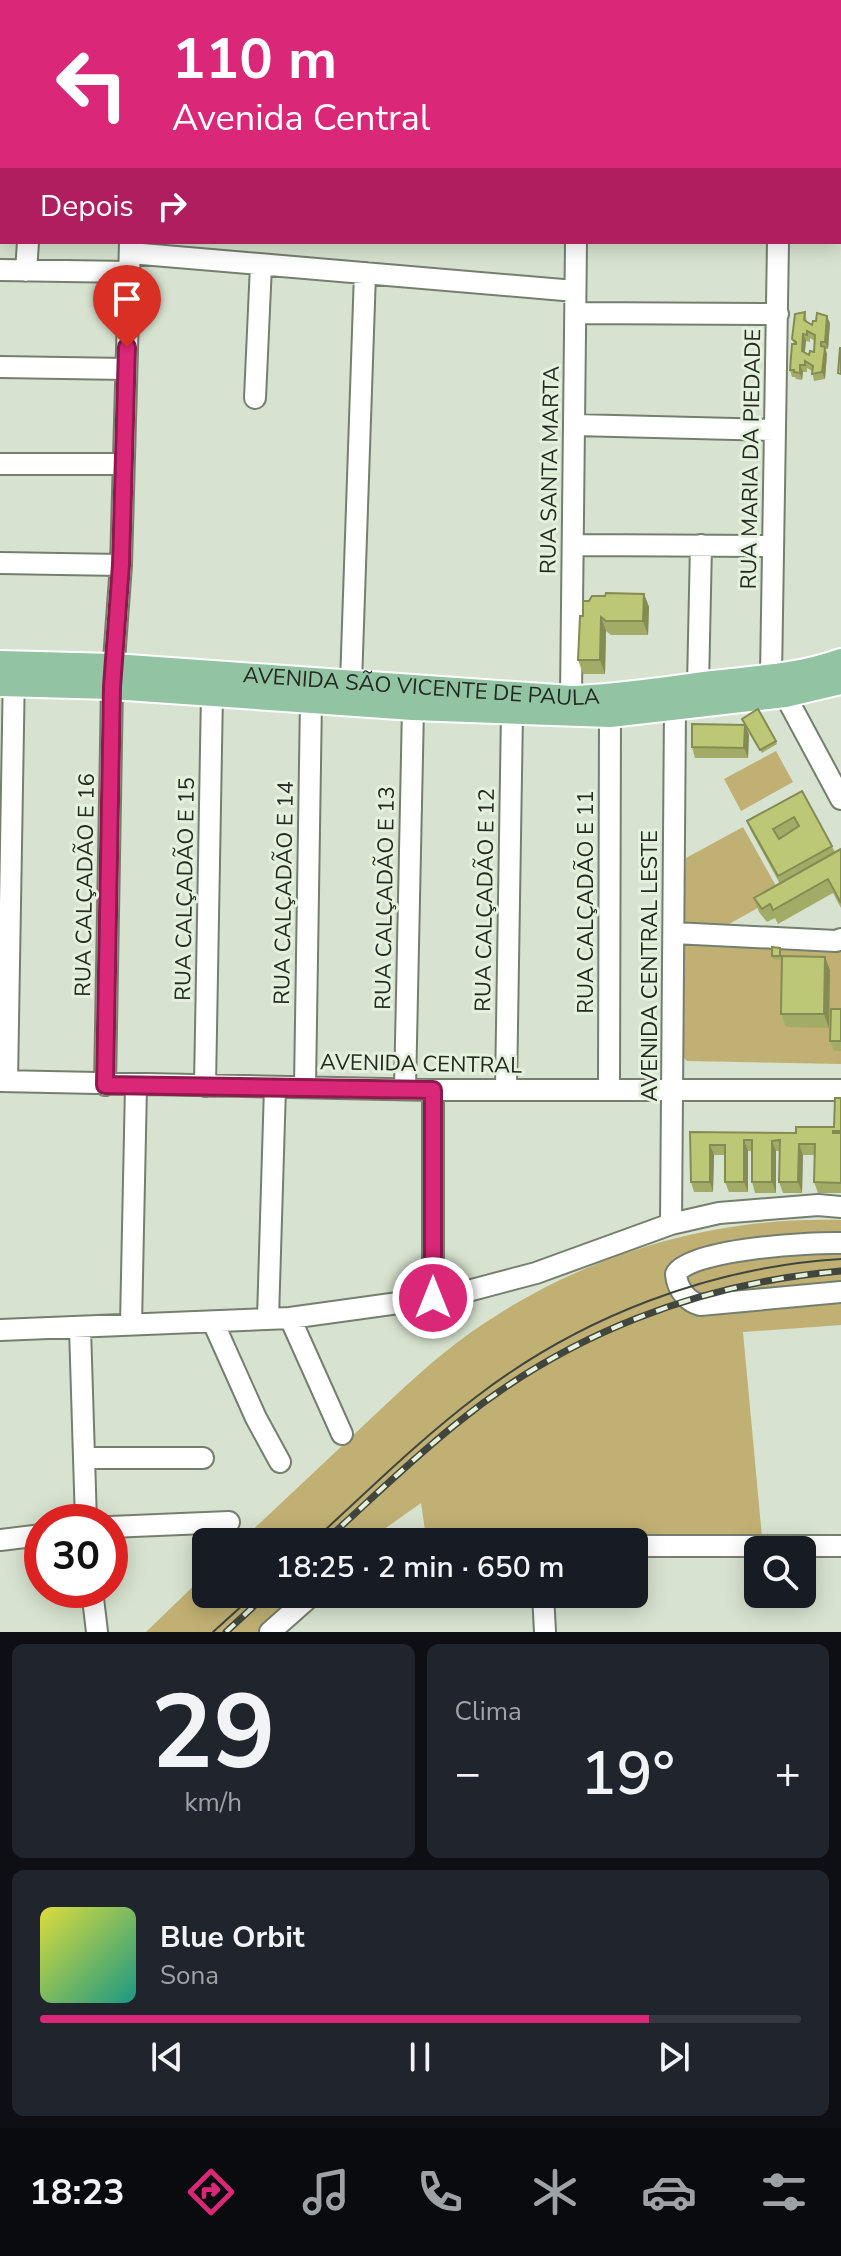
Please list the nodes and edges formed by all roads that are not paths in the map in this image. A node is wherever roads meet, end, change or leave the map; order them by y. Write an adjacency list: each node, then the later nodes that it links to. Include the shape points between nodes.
1 (28, 244): 7 (street)
2 (576, 244): 9 (street, RUA SANTA MARTA)
3 (778, 244): 11 (street, RUA MARIA DA PIEDADE)
4 (130, 256): 5 (street); 7 (street); 13 (street, RUA CALÇADÃO E 16)
5 (261, 265): 8 (street); 14 (street)
6 (0, 270): 7 (street)
7 (26, 271)
8 (365, 273): 9 (street); 29 (street)
9 (575, 291): 10 (street, RUA SANTA MARTA)
10 (576, 313): 11 (street); 15 (street, RUA SANTA MARTA)
11 (778, 314): 16 (street, RUA MARIA DA PIEDADE)
12 (0, 367): 13 (street)
13 (126, 369): 18 (street, RUA CALÇADÃO E 16)
14 (255, 398)
15 (575, 425): 16 (street); 19 (street, RUA SANTA MARTA)
16 (775, 430): 21 (street, RUA MARIA DA PIEDADE)
17 (0, 464): 18 (street)
18 (123, 464): 23 (street, RUA CALÇADÃO E 16)
19 (574, 545): 20 (street); 32 (street, RUA SANTA MARTA)
20 (701, 545): 21 (street); 30 (street)
21 (773, 546): 27 (street, RUA MARIA DA PIEDADE)
22 (0, 563): 23 (street)
23 (121, 565): 26 (street, RUA CALÇADÃO E 16)
24 (841, 661): 27 (main road, AVENIDA SÃO VICENTE DE PAULA)
25 (7, 674): 26 (main road, AVENIDA SÃO VICENTE DE PAULA); 42 (street)
26 (113, 677): 29 (main road, AVENIDA SÃO VICENTE DE PAULA); 31 (main road, AVENIDA SÃO VICENTE DE PAULA); 43 (street, RUA CALÇADÃO E 16)
27 (780, 682): 28 (main road, AVENIDA SÃO VICENTE DE PAULA); 30 (main road, AVENIDA SÃO VICENTE DE PAULA); 35 (main road, AVENIDA SÃO VICENTE DE PAULA); 38 (street)
28 (841, 682)
29 (351, 683): 32 (main road, AVENIDA SÃO VICENTE DE PAULA)
30 (698, 685): 32 (main road, AVENIDA SÃO VICENTE DE PAULA)
31 (212, 693): 33 (main road, AVENIDA SÃO VICENTE DE PAULA); 45 (street, RUA CALÇADÃO E 15)
32 (571, 698)
33 (311, 700): 34 (main road, AVENIDA SÃO VICENTE DE PAULA); 46 (street, RUA CALÇADÃO E 14)
34 (413, 708): 36 (main road, AVENIDA SÃO VICENTE DE PAULA); 49 (street, RUA CALÇADÃO E 13)
35 (675, 708): 37 (main road, AVENIDA SÃO VICENTE DE PAULA); 40 (street, AVENIDA CENTRAL LESTE)
36 (512, 712): 37 (main road, AVENIDA SÃO VICENTE DE PAULA); 50 (street, RUA CALÇADÃO E 12)
37 (610, 715): 48 (street, RUA CALÇADÃO E 11)
38 (832, 763): 39 (street)
39 (841, 799)
40 (674, 933): 41 (street); 52 (street, AVENIDA CENTRAL LESTE)
41 (841, 939)
42 (4, 1081): 43 (street, AVENIDA CENTRAL)
43 (105, 1085): 44 (street, AVENIDA CENTRAL)
44 (136, 1086): 45 (street, AVENIDA CENTRAL); 62 (street)
45 (205, 1086): 47 (street, AVENIDA CENTRAL)
46 (305, 1086): 47 (street, AVENIDA CENTRAL); 49 (street, AVENIDA CENTRAL)
47 (275, 1087): 59 (street)
48 (609, 1088): 50 (street, AVENIDA CENTRAL); 52 (street, AVENIDA CENTRAL)
49 (405, 1089): 51 (street, AVENIDA CENTRAL)
50 (506, 1089): 51 (street, AVENIDA CENTRAL)
51 (433, 1090): 58 (street)
52 (673, 1090): 53 (street, AVENIDA CENTRAL); 55 (street, AVENIDA CENTRAL LESTE)
53 (841, 1090)
54 (841, 1207): 55 (street, via 719,1213)
55 (671, 1224): 58 (street, via 491,1287)
56 (841, 1243): 57 (street, via 780,1245 705,1257 683,1265 676,1274 684,1295 700,1305)
57 (841, 1292)
58 (433, 1298): 60 (street)
59 (268, 1318): 60 (street); 61 (street)
60 (290, 1318): 65 (street)
61 (213, 1322): 62 (street); 68 (street)
62 (131, 1324): 63 (street)
63 (80, 1328): 64 (street); 66 (street)
64 (0, 1330)
65 (342, 1434)
66 (85, 1458): 67 (street); 69 (street)
67 (203, 1458)
68 (280, 1462)
69 (86, 1504)
70 (229, 1522): 71 (street)
71 (128, 1526)
72 (24, 1537): 73 (street)
73 (0, 1540)
74 (648, 1546): 75 (street)
75 (841, 1546)
76 (94, 1608): 79 (street)
77 (297, 1608): 80 (street)
78 (544, 1608): 81 (street)
79 (97, 1632)
80 (270, 1632)
81 (545, 1632)

